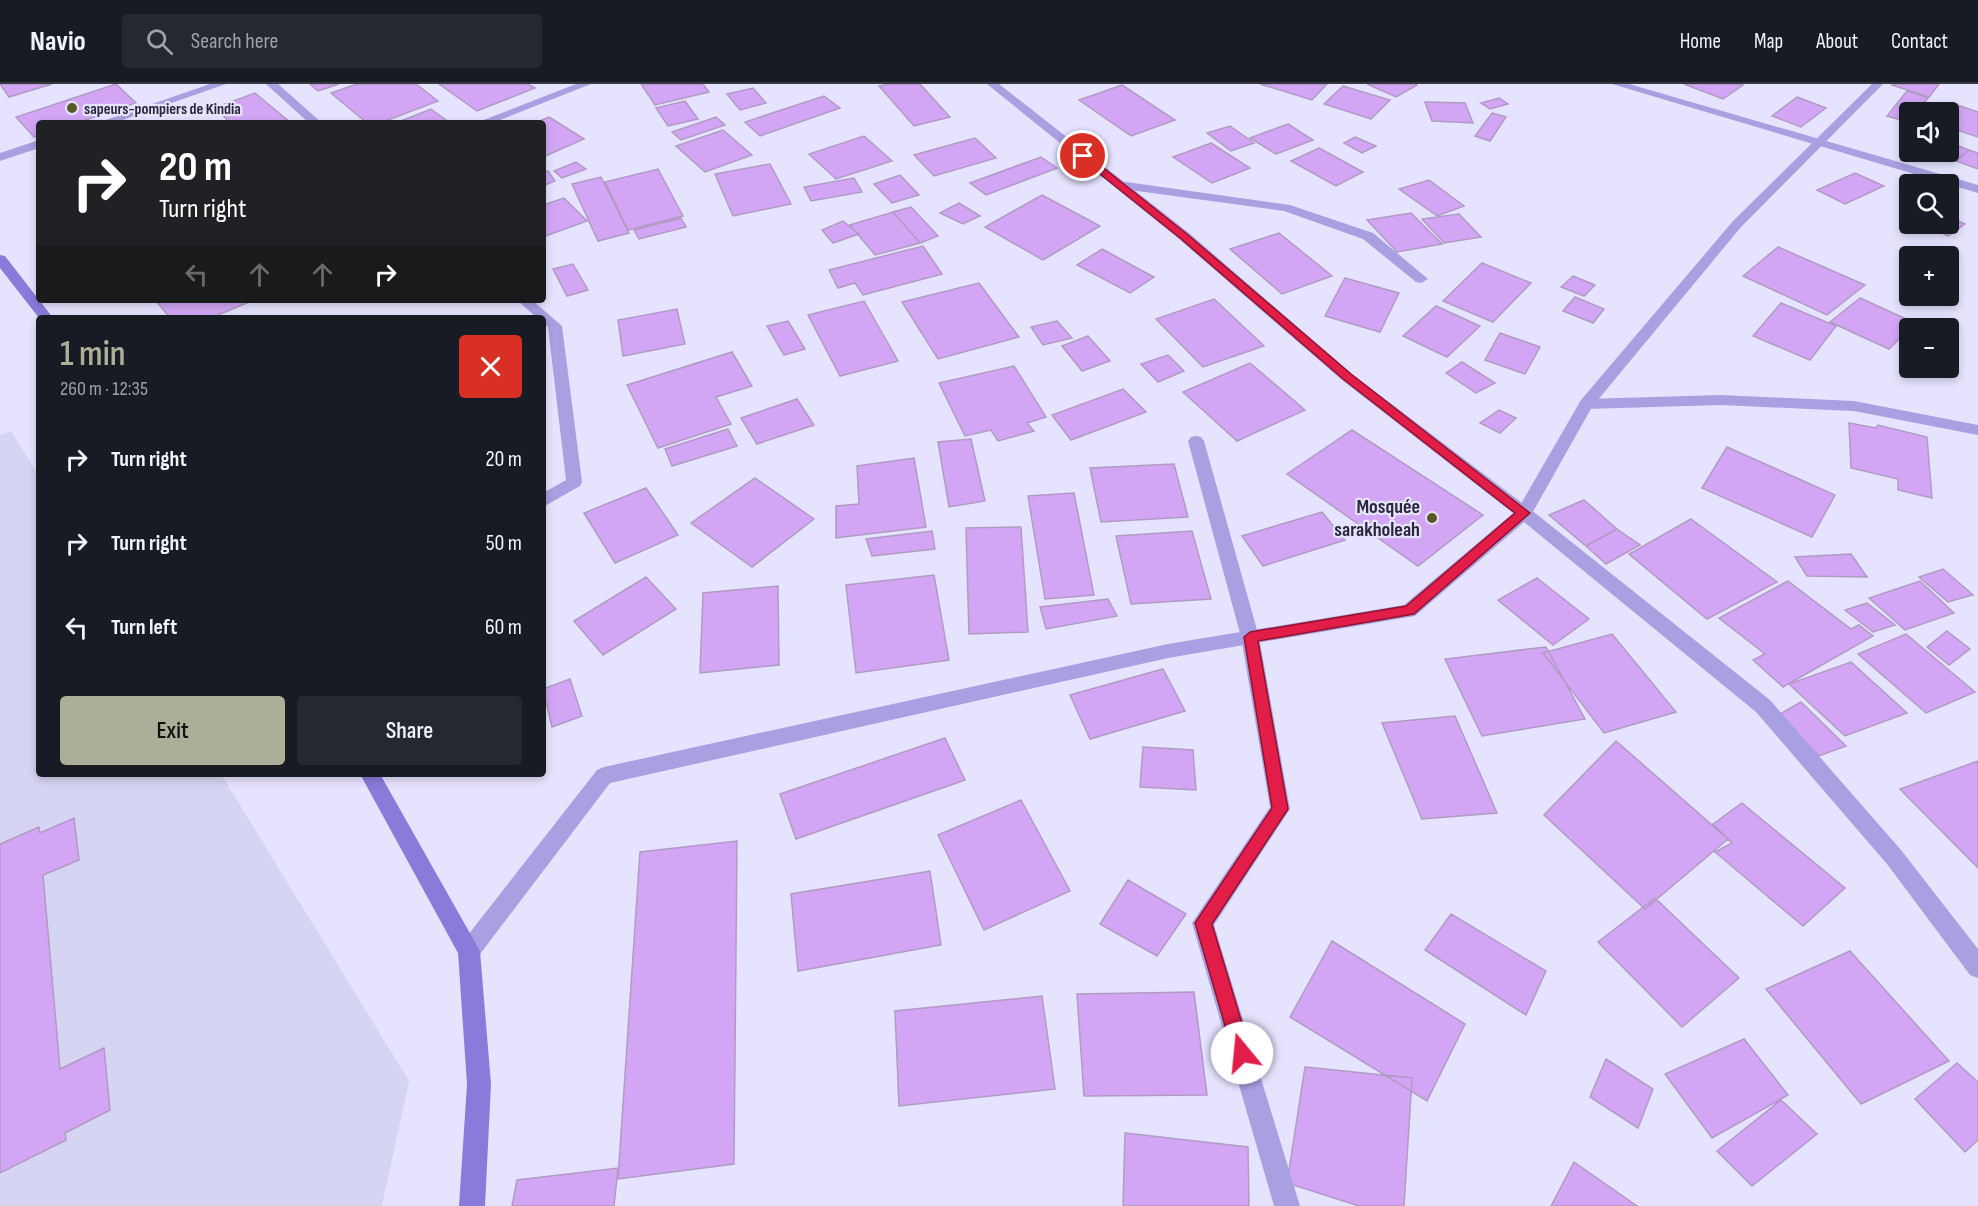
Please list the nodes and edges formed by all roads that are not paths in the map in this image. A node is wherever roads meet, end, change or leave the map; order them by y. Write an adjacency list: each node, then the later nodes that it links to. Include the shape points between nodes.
1 (220, 84): 7 (street)
2 (271, 84): 8 (street)
3 (586, 84): 9 (street)
4 (992, 84): 13 (street)
5 (1617, 84): 10 (street)
6 (1878, 84): 10 (street)
7 (112, 120)
8 (313, 120)
9 (490, 120)
10 (1819, 143): 14 (street); 21 (street, via 1737,224)
11 (36, 145): 12 (street)
12 (0, 157)
13 (1119, 185): 16 (street, via 1286,208 1368,236); 25 (street, via 1347,376)
14 (1978, 189)
15 (0, 259): 18 (main road)
16 (1421, 279)
17 (528, 303): 19 (street)
18 (44, 315)
19 (542, 315)
20 (546, 318): 24 (street, via 555,326 574,482)
21 (1586, 404): 22 (street, via 1721,400 1854,406); 25 (street)
22 (1978, 430)
23 (1196, 441): 26 (street)
24 (546, 499)
25 (1524, 513): 26 (street, via 1409,611); 29 (street, via 1763,706 1894,857)
26 (1250, 637): 28 (street, via 1168,651 604,776); 31 (street, via 1280,809 1203,923)
27 (372, 777): 28 (main road)
28 (469, 951): 30 (main road, via 479,1084)
29 (1978, 967)
30 (472, 1206)
31 (1287, 1206)

